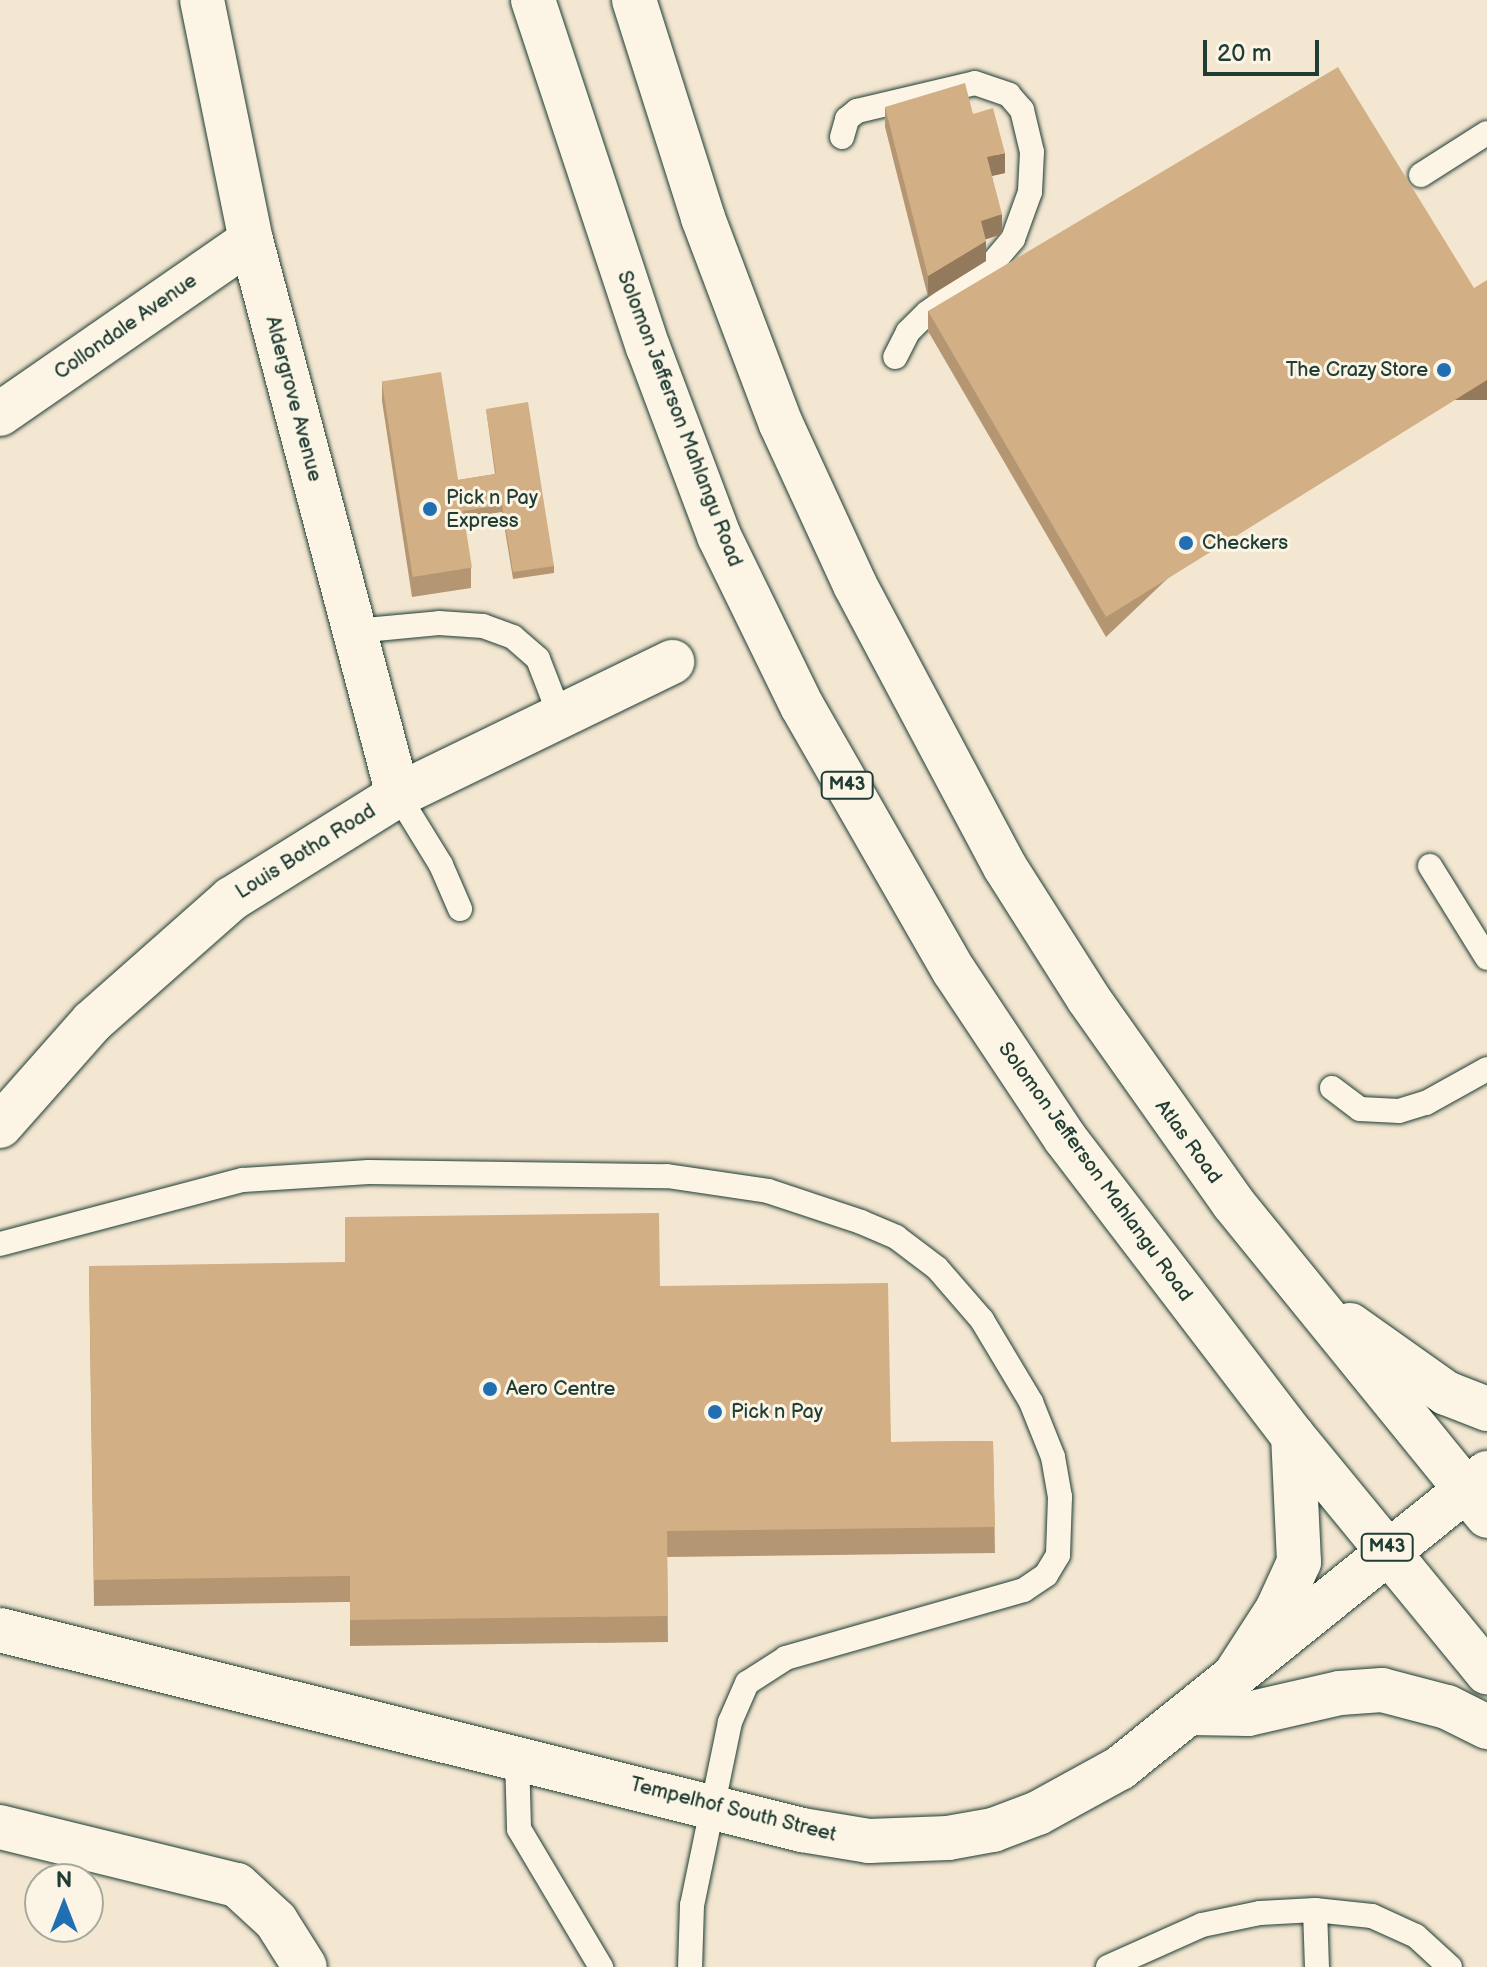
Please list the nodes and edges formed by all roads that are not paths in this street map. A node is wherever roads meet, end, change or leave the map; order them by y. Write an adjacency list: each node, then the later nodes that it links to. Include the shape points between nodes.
1 (202, 0): 7 (main road, Aldergrove Avenue)
2 (533, 0): 23 (main road, Solomon Jefferson Mahlangu Road / M43, via 643,332 719,536 802,706 1005,1053)
3 (634, 0): 21 (main road, Atlas Road, via 703,218 781,424 855,585 950,768 1088,998 1233,1203)
4 (1487, 133): 6 (lane)
5 (842, 137): 8 (lane, via 847,119 857,111 975,83 1009,95 1022,110 1032,152 1030,192 1013,239 986,271 927,313 908,332)
6 (1421, 175)
7 (251, 240): 9 (main road, Collondale Avenue); 10 (main road, Aldergrove Avenue)
8 (895, 357)
9 (0, 414)
10 (355, 631): 12 (lane, via 439,623 483,626 513,637 538,659); 13 (main road, Aldergrove Avenue)
11 (672, 662): 12 (main road, Louis Botha Road)
12 (560, 716): 13 (main road, Louis Botha Road)
13 (398, 795): 15 (lane, via 441,865); 19 (main road, Louis Botha Road, via 231,899 184,937 92,1022)
14 (1430, 866): 16 (lane)
15 (460, 909)
16 (1487, 958)
17 (1487, 1069): 18 (lane, via 1426,1103 1399,1111 1360,1109)
18 (1332, 1088)
19 (0, 1126)
20 (0, 1244): 32 (lane, via 243,1180 369,1172 719,1181 861,1222 914,1249 982,1320 1031,1402 1053,1457 1060,1497 1058,1555 1046,1575 996,1601 765,1668 738,1697)
21 (1309, 1296): 22 (main road, via 1446,1393); 24 (main road, Atlas Road)
22 (1487, 1409)
23 (1293, 1436): 25 (main road, Solomon Jefferson Mahlangu Road / M43); 28 (main road, via 1299,1562 1277,1610)
24 (1480, 1493): 25 (main road, Tempelhof South Street)
25 (1392, 1553): 27 (main road, Solomon Jefferson Mahlangu Road / M43); 28 (main road, Tempelhof South Street)
26 (0, 1630): 31 (main road, Tempelhof South Street)
27 (1487, 1672)
28 (1233, 1678): 29 (main road, Tempelhof South Street)
29 (1191, 1713): 30 (main road, via 1248,1714 1340,1693 1382,1690 1447,1707); 32 (main road, Tempelhof South Street, via 1076,1795 993,1830 869,1841)
30 (1487, 1727)
31 (517, 1756): 32 (main road, Tempelhof South Street); 36 (lane, via 519,1829)
32 (713, 1807): 37 (lane, via 692,1905)
33 (0, 1827): 35 (main road, via 237,1885 276,1921)
34 (1315, 1910): 38 (lane, via 1260,1913 1202,1925); 39 (lane); 40 (lane, via 1372,1916 1416,1936)
35 (305, 1967)
36 (601, 1967)
37 (690, 1967)
38 (1108, 1967)
39 (1317, 1967)
40 (1450, 1967)

